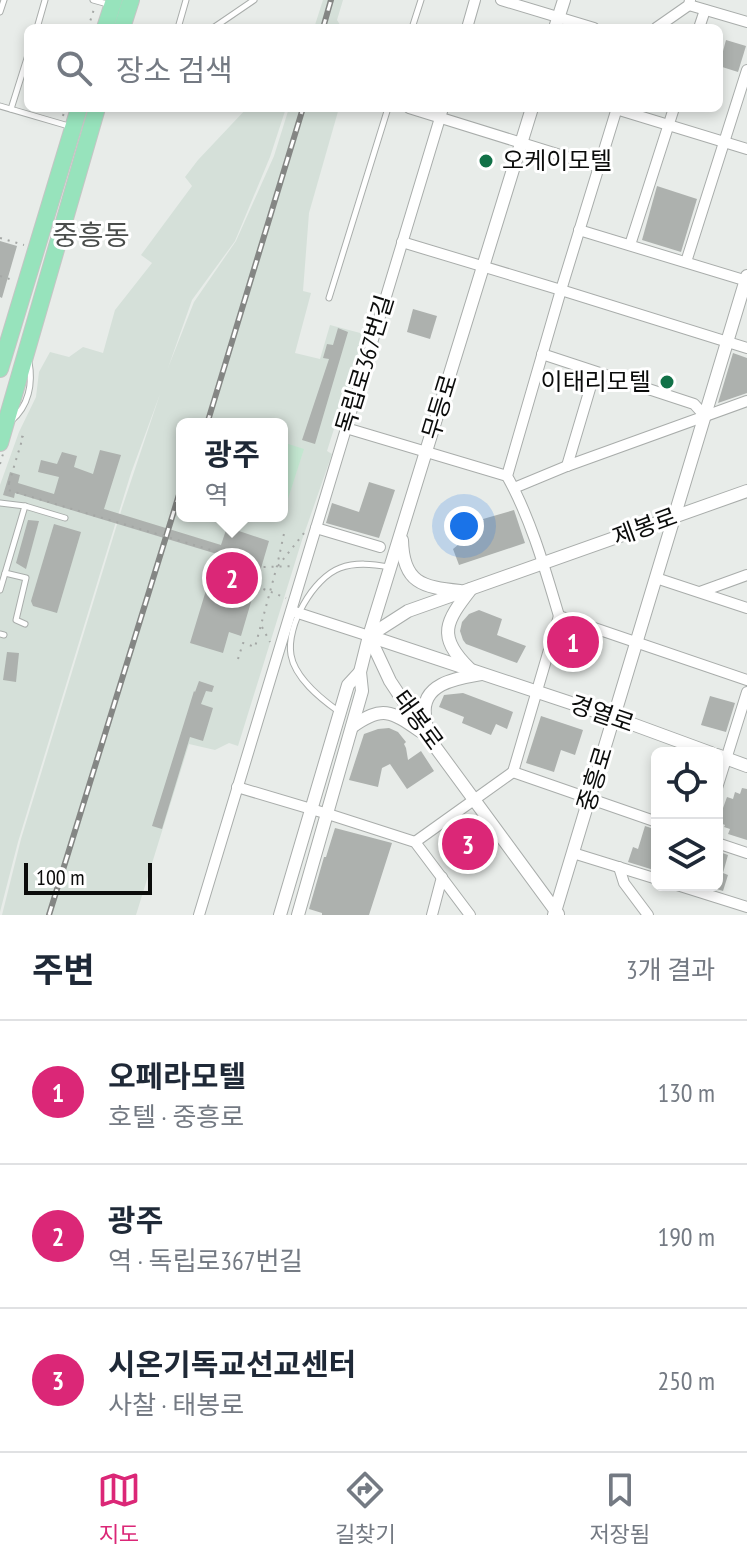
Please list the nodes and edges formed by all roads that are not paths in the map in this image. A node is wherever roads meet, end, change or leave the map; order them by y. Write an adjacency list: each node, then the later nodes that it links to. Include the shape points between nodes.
1 (4, 0): 13 (lane)
2 (45, 0): 16 (lane)
3 (131, 0): 18 (main road)
4 (186, 0): 19 (lane)
5 (254, 0): 20 (lane)
6 (421, 0): 21 (lane)
7 (475, 0): 22 (street)
8 (501, 0): 15 (street)
9 (564, 0): 15 (street)
10 (104, 2): 17 (main road)
11 (690, 2): 12 (street); 23 (street)
12 (705, 10): 14 (street); 24 (street)
13 (0, 12)
14 (747, 22)
15 (557, 23)
16 (38, 24)
17 (105, 24)
18 (123, 24)
19 (179, 24)
20 (219, 24)
21 (413, 24)
22 (468, 24)
23 (661, 24)
24 (700, 24)
25 (24, 68): 28 (lane)
26 (745, 76): 39 (street)
27 (0, 106): 28 (lane)
28 (11, 109): 38 (lane)
29 (80, 112): 38 (main road)
30 (94, 112): 38 (main road)
31 (387, 112): 50 (lane)
32 (531, 112): 40 (street, 무등로)
33 (616, 112): 42 (street)
34 (629, 112): 37 (street)
35 (673, 112): 37 (street)
36 (441, 113): 40 (street); 44 (street, 독립로367번길)
37 (668, 125): 39 (street); 45 (street)
38 (82, 130): 51 (main road); 60 (main road)
39 (724, 142): 41 (street); 46 (street)
40 (521, 143): 42 (street); 47 (street, 무등로)
41 (747, 149)
42 (599, 167): 43 (street)
43 (579, 230): 45 (street); 49 (street)
44 (402, 242): 47 (street); 59 (street, 독립로367번길)
45 (630, 245): 46 (street)
46 (686, 262): 48 (street)
47 (484, 268): 49 (street); 61 (street, 무등로)
48 (746, 279): 52 (street, 중흥로)
49 (561, 290): 52 (street); 54 (street)
50 (329, 298)
51 (6, 325): 55 (main road)
52 (726, 342): 53 (street); 58 (street, 중흥로)
53 (747, 348)
54 (542, 354): 56 (street); 63 (street)
55 (0, 369)
56 (595, 372): 58 (street, via 694,404); 62 (street)
57 (747, 401): 58 (street)
58 (705, 416): 62 (street); 69 (street, 중흥로)
59 (346, 428): 61 (street); 70 (street, 독립로367번길)
60 (3, 434)
61 (426, 453): 63 (street); 71 (street, 무등로)
62 (567, 466): 64 (street)
63 (507, 476): 64 (street)
64 (514, 488): 73 (street)
65 (747, 491): 69 (street, 제봉로)
66 (0, 503): 67 (lane)
67 (25, 506): 68 (lane); 75 (lane)
68 (65, 518)
69 (673, 518): 73 (street, 제봉로); 77 (street, 중흥로)
70 (316, 528): 72 (street); 82 (street, 독립로367번길)
71 (402, 529): 74 (street, 무등로); 79 (street, via 403,559 411,575 429,587)
72 (380, 547)
73 (543, 563): 79 (street, 제봉로); 83 (street)
74 (390, 567): 82 (lane, via 357,564 337,569); 85 (street, 무등로)
75 (5, 573): 78 (lane); 84 (lane, via 26,578 16,620)
76 (747, 575): 80 (street)
77 (656, 578): 80 (street); 86 (street, 중흥로)
78 (0, 590)
79 (467, 590): 85 (street, 제봉로, via 408,611); 88 (street, via 453,612 448,634 450,646)
80 (700, 592): 81 (street)
81 (747, 608)
82 (295, 609): 85 (street); 92 (lane, via 295,666 314,693); 101 (street, 독립로367번길)
83 (559, 616): 86 (street); 90 (street, 경열로)
84 (25, 624)
85 (369, 636): 87 (street, 무등로); 88 (street, 경열로); 95 (street, 태봉로, via 390,681)
86 (636, 642): 89 (street); 93 (street, 중흥로)
87 (360, 672): 92 (street, 무등로, via 348,685); 94 (street, 무등로, via 362,691)
88 (477, 672): 90 (street, 경열로); 95 (street, via 431,693 425,705)
89 (747, 680)
90 (538, 692): 93 (street, 경열로); 100 (street, 경열로)
91 (747, 692): 97 (street)
92 (339, 712): 104 (street, 무등로)
93 (613, 717): 96 (street, 경열로); 103 (street, 중흥로)
94 (351, 728): 95 (street, via 374,713 387,713); 105 (street, 무등로)
95 (429, 737): 102 (street, 태봉로)
96 (695, 747)
97 (723, 754)
98 (723, 757): 99 (street)
99 (747, 766)
100 (513, 772): 102 (street); 103 (street)
101 (237, 787): 104 (street); 117 (street, 독립로367번길)
102 (475, 799): 107 (street); 116 (street, 태봉로)
103 (589, 799): 106 (street); 109 (street, 중흥로)
104 (311, 809): 105 (street); 118 (street, 무등로)
105 (328, 814): 107 (street); 119 (street, 무등로)
106 (651, 820)
107 (415, 842): 112 (street)
108 (723, 845): 110 (street)
109 (573, 853): 111 (street); 116 (street, 중흥로)
110 (747, 853)
111 (619, 867): 113 (street); 122 (street)
112 (442, 877): 120 (street); 121 (street)
113 (651, 877)
114 (693, 891): 115 (street)
115 (747, 911)
116 (556, 914)
117 (199, 915)
118 (280, 915)
119 (298, 915)
120 (432, 915)
121 (470, 915)
122 (648, 915)

